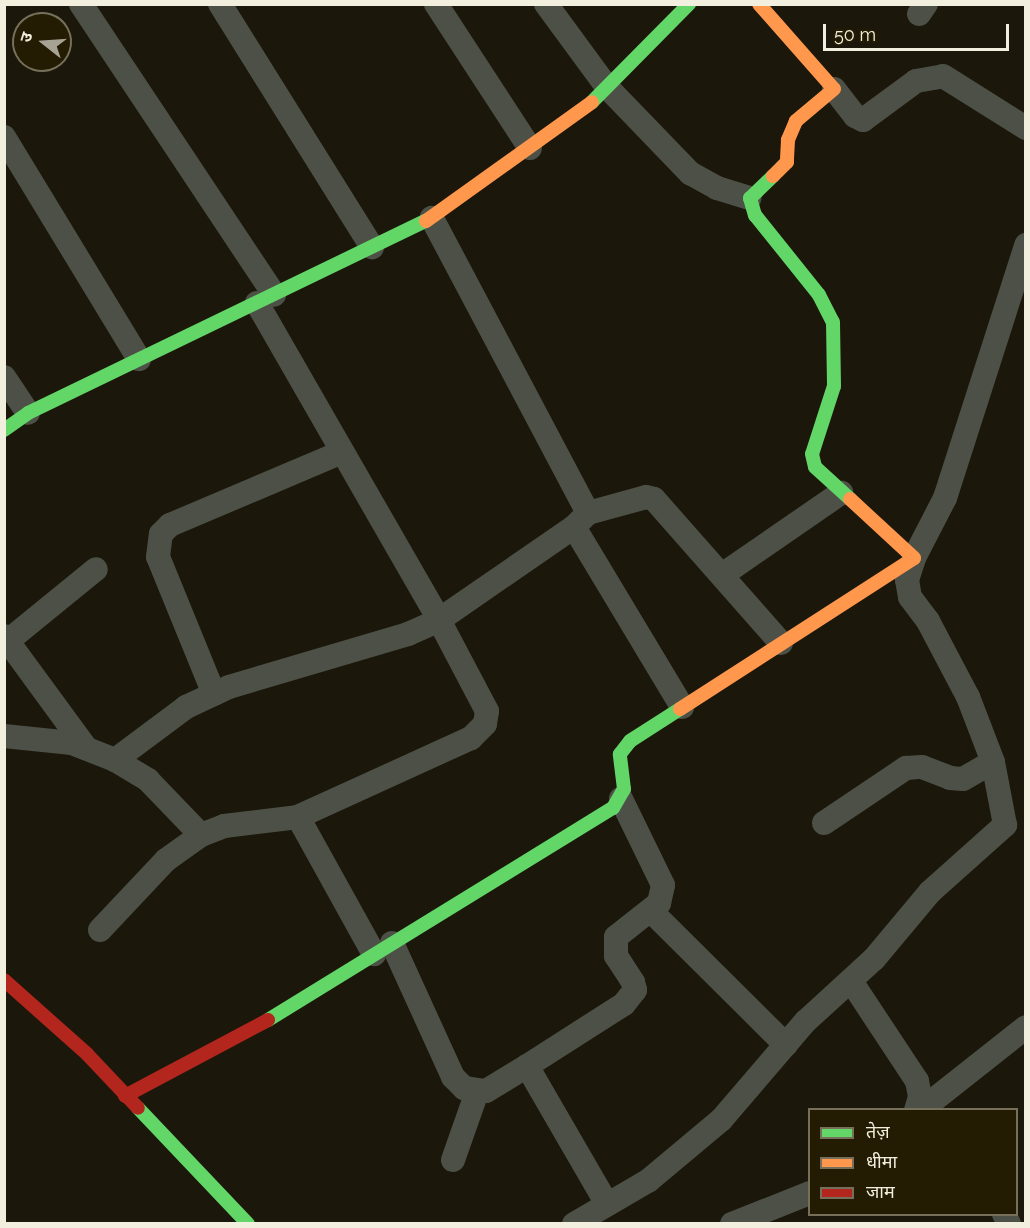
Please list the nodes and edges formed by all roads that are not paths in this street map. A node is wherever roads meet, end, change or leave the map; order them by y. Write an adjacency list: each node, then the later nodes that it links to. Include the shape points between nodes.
1 (81, 4): 16 (street)
2 (220, 4): 15 (street)
3 (436, 4): 11 (street)
4 (546, 4): 7 (street)
5 (690, 4): 7 (street)
6 (759, 4): 8 (street)
7 (607, 87): 11 (street); 12 (street, via 690,172 717,188)
8 (834, 89): 9 (street, via 855,116 863,120 916,81 943,76); 12 (street, via 796,121 788,140 787,162)
9 (1026, 128)
10 (4, 136): 17 (street)
11 (530, 148): 13 (street)
12 (750, 198): 22 (street, via 755,215 819,295 832,322 834,386 812,454 815,468)
13 (432, 218): 15 (street); 23 (street)
14 (1025, 246): 24 (street, via 945,498)
15 (372, 247): 16 (street)
16 (265, 299): 17 (street); 21 (street)
17 (139, 359): 19 (street)
18 (4, 377): 19 (street)
19 (28, 413): 20 (street)
20 (4, 430)
21 (342, 452): 27 (street); 30 (street, via 170,525 161,534 158,557)
22 (841, 493): 24 (street); 26 (street)
23 (581, 520): 26 (street, via 634,500 654,499); 27 (street); 31 (street)
24 (914, 558): 29 (street); 35 (street, via 907,580 910,597 928,621 968,697)
25 (96, 570): 28 (street)
26 (722, 575): 29 (street)
27 (439, 620): 30 (street, via 408,634); 37 (street, via 487,711 480,732)
28 (7, 638): 33 (street)
29 (781, 643): 31 (street)
30 (214, 694): 34 (street, via 186,707)
31 (682, 707): 36 (street, via 624,746 620,754 624,778)
32 (4, 736): 33 (street, via 54,740)
33 (86, 748): 34 (street)
34 (115, 760): 39 (street, via 148,780)
35 (993, 762): 38 (street, via 963,779 922,766 906,768); 43 (street, via 1005,825 930,892)
36 (621, 799): 40 (street, via 663,885 663,895); 42 (street)
37 (298, 817): 39 (street, via 248,822); 42 (street)
38 (824, 823)
39 (201, 835): 41 (street, via 165,860)
40 (651, 911): 46 (street); 47 (street, via 616,937 616,956 633,982 630,999)
41 (100, 930)
42 (383, 949): 48 (street, via 453,1077 464,1088); 49 (street, via 288,1009)
43 (851, 981): 46 (street); 50 (street, via 917,1081 920,1097)
44 (6, 983): 49 (street, via 87,1054)
45 (1026, 1027): 51 (street)
46 (786, 1045): 54 (street, via 721,1120 648,1181)
47 (527, 1066): 48 (street, via 486,1091); 54 (street)
48 (477, 1092): 52 (street)
49 (125, 1096): 55 (street)
50 (917, 1108)
51 (924, 1108)
52 (453, 1160)
53 (808, 1194): 57 (street)
54 (607, 1204): 56 (street)
55 (248, 1224)
56 (574, 1224)
57 (732, 1224)

